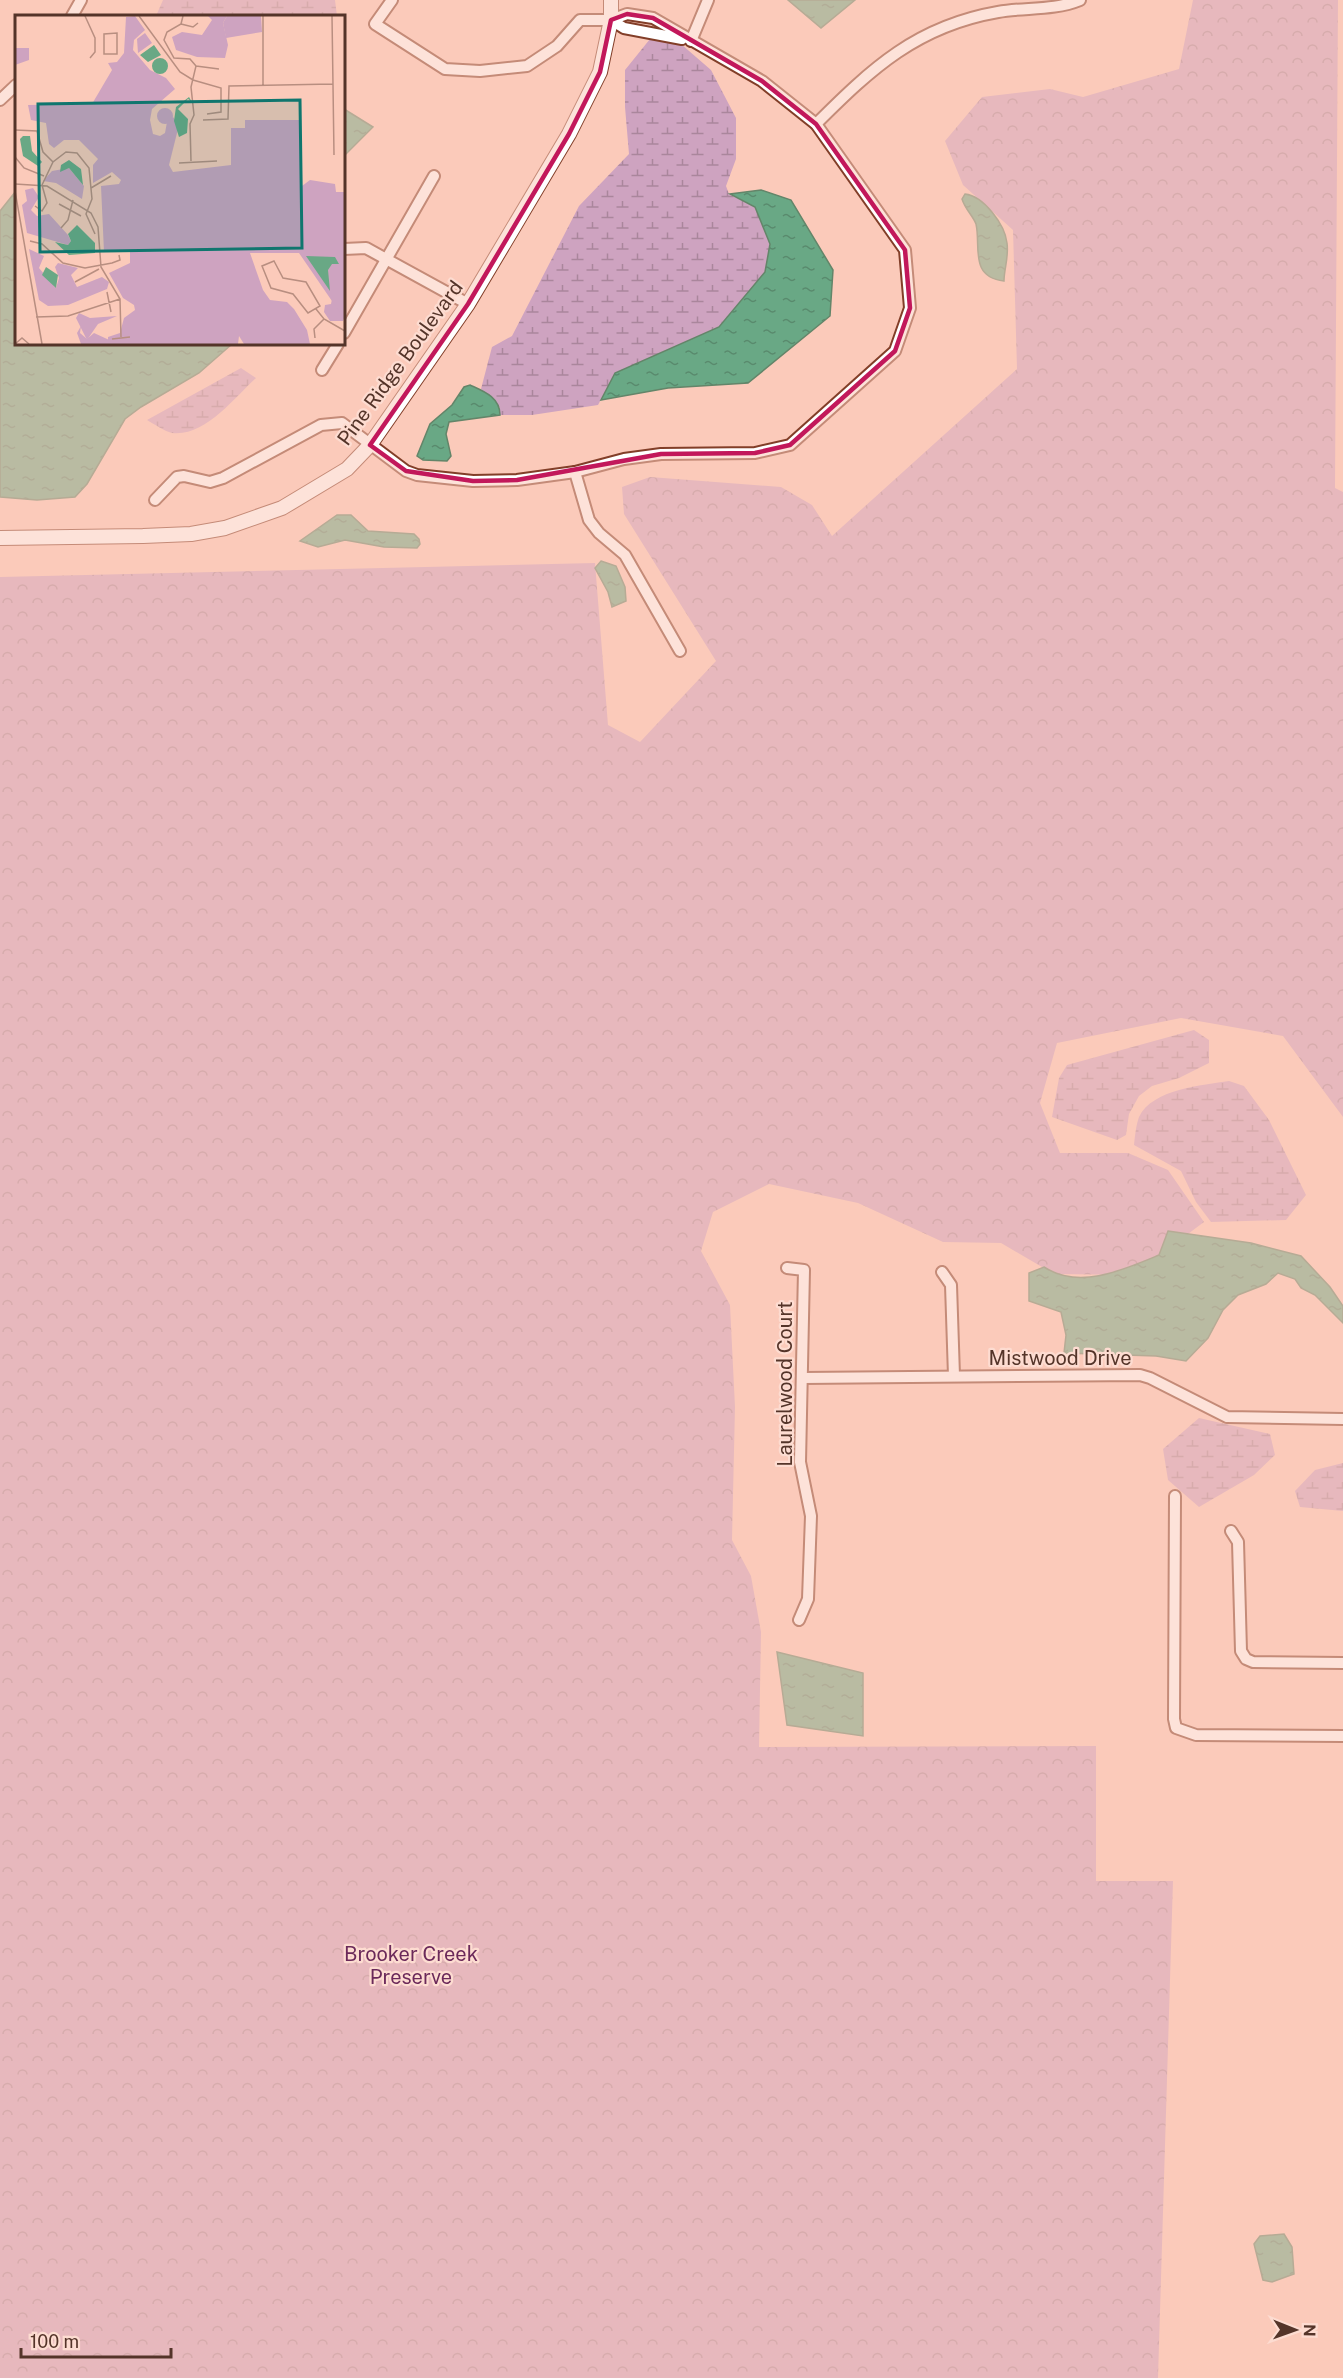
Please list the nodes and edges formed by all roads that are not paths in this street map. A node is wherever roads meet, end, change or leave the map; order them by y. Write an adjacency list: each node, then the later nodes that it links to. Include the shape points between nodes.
1 (81, 0): 7 (street)
2 (392, 0): 8 (street, via 375,24 446,69 480,71 527,66 557,46 580,20)
3 (611, 0): 8 (street, Pine Ridge Boulevard)
4 (620, 0): 8 (street, Pine Ridge Boulevard)
5 (708, 0): 9 (street)
6 (1080, 0): 12 (street, via 1047,9 960,20 910,43 863,76)
7 (73, 15)
8 (611, 20): 9 (street, via 627,14 653,18); 16 (street, Pine Ridge Boulevard, via 600,72 569,134)
9 (691, 41): 12 (street, via 762,81)
10 (15, 86): 11 (street)
11 (0, 100)
12 (816, 124): 21 (street, via 905,250 910,308 895,351 790,445 755,453 661,454)
13 (434, 176): 15 (street)
14 (345, 249): 15 (street, via 366,248)
15 (388, 258): 16 (street); 17 (street)
16 (468, 304): 20 (street, Pine Ridge Boulevard)
17 (345, 331)
18 (337, 345): 19 (street)
19 (322, 370)
20 (370, 445): 21 (street, via 417,475 473,481); 22 (street, via 342,423 321,425 223,478 210,482 177,477); 23 (street, Pine Ridge Boulevard, via 347,469 305,496 225,528 143,536)
21 (575, 472): 24 (street, via 589,520 625,555)
22 (155, 500)
23 (0, 537)
24 (680, 651)
25 (787, 1268): 28 (street, Laurelwood Court, via 804,1270)
26 (942, 1272): 27 (street, via 951,1285)
27 (954, 1376): 28 (street, Mistwood Drive); 29 (street, Mistwood Drive, via 1140,1375 1227,1417)
28 (803, 1378): 32 (street, Laurelwood Court, via 800,1462 811,1516 808,1599)
29 (1343, 1419)
30 (1176, 1496): 34 (street, via 1176,1728 1196,1735)
31 (1230, 1531): 33 (street, via 1238,1542 1240,1651 1246,1659)
32 (799, 1620)
33 (1343, 1663)
34 (1343, 1736)

